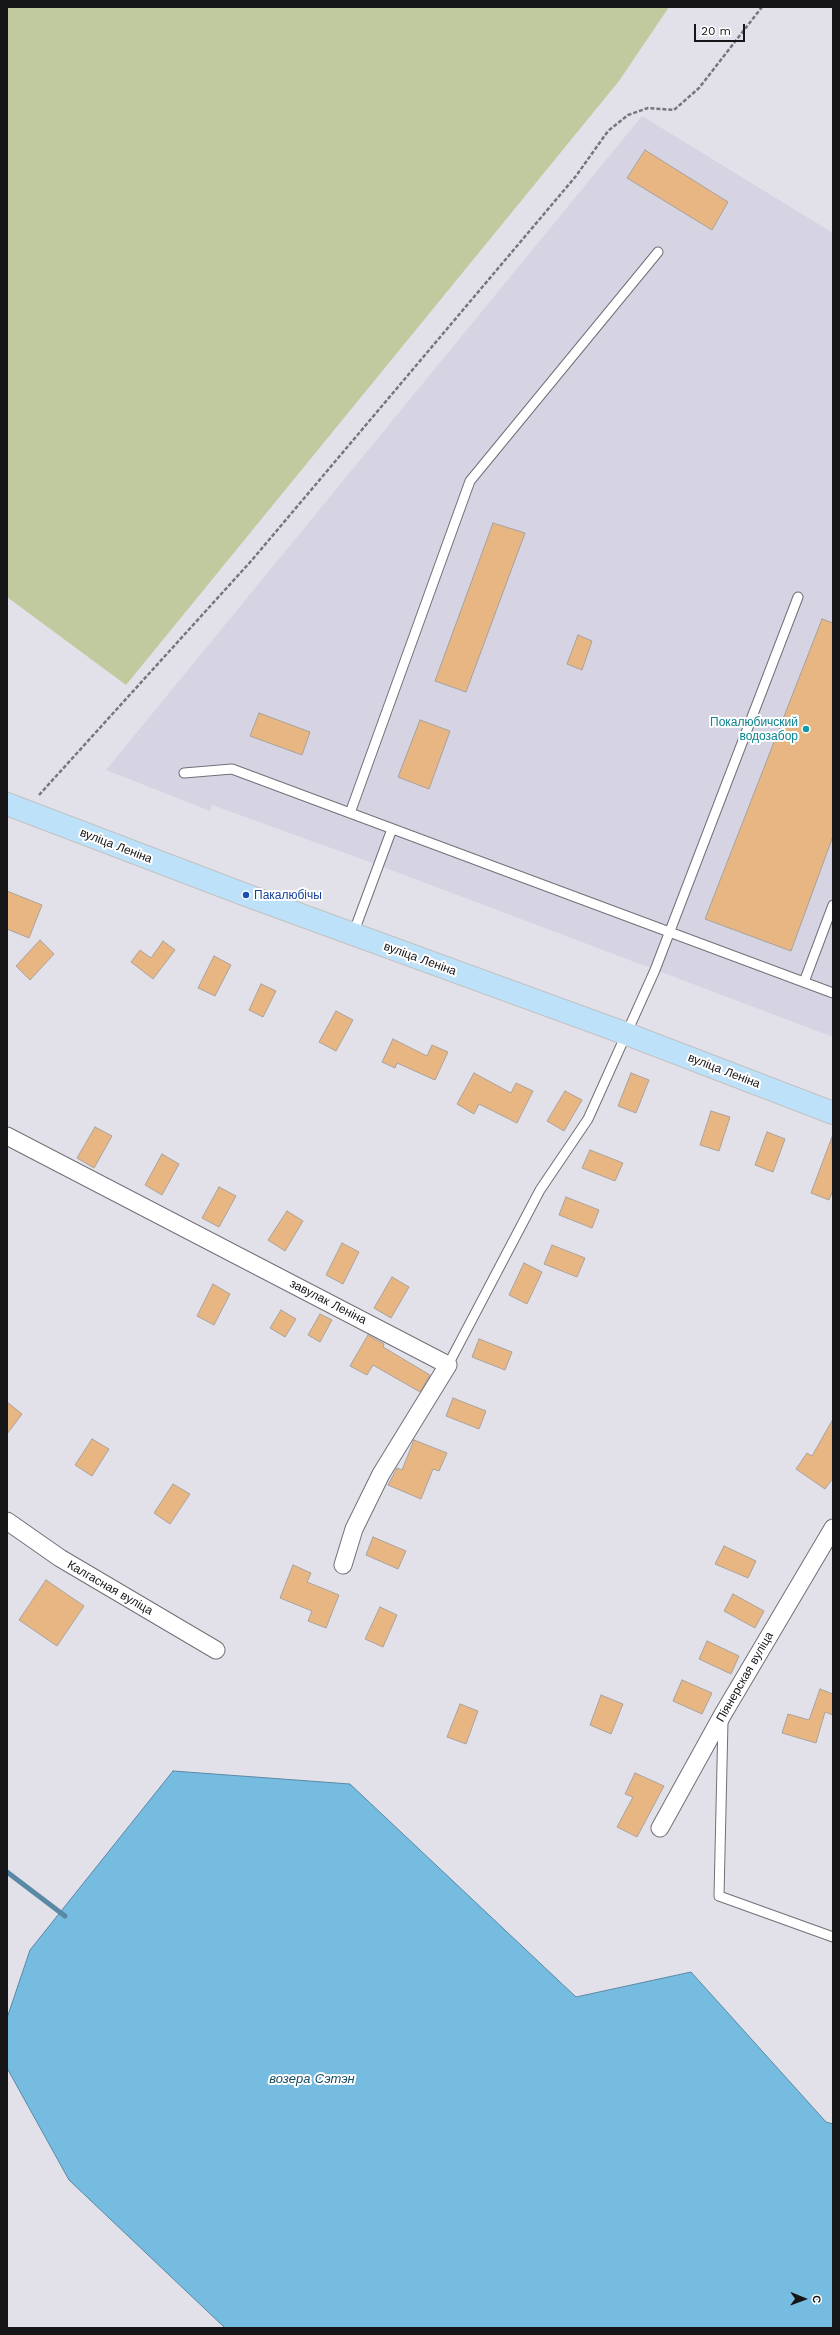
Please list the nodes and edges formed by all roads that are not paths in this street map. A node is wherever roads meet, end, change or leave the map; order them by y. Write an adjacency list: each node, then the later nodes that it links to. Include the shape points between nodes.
1 (658, 252): 5 (lane, via 470,481)
2 (798, 597): 8 (lane)
3 (184, 773): 5 (lane, via 232,769)
4 (16, 807): 9 (main road, вуліца Леніна)
5 (350, 813): 6 (lane)
6 (392, 829): 8 (lane); 9 (lane)
7 (833, 905): 10 (lane)
8 (670, 932): 10 (lane); 12 (lane)
9 (353, 935): 12 (main road, вуліца Леніна)
10 (804, 982): 11 (lane)
11 (833, 993)
12 (627, 1034): 13 (main road, вуліца Леніна); 15 (lane, via 588,1120 540,1190)
13 (833, 1113)
14 (7, 1136): 15 (street, завулак Леніна)
15 (448, 1365): 18 (street, via 381,1474 354,1529)
16 (7, 1521): 19 (street, Калгасная вуліца, via 60,1558)
17 (833, 1528): 20 (street, Піянерская вуліца)
18 (343, 1565)
19 (216, 1650)
20 (723, 1714): 21 (street, Піянерская вуліца); 22 (lane, via 719,1896)
21 (660, 1828)
22 (833, 1937)

